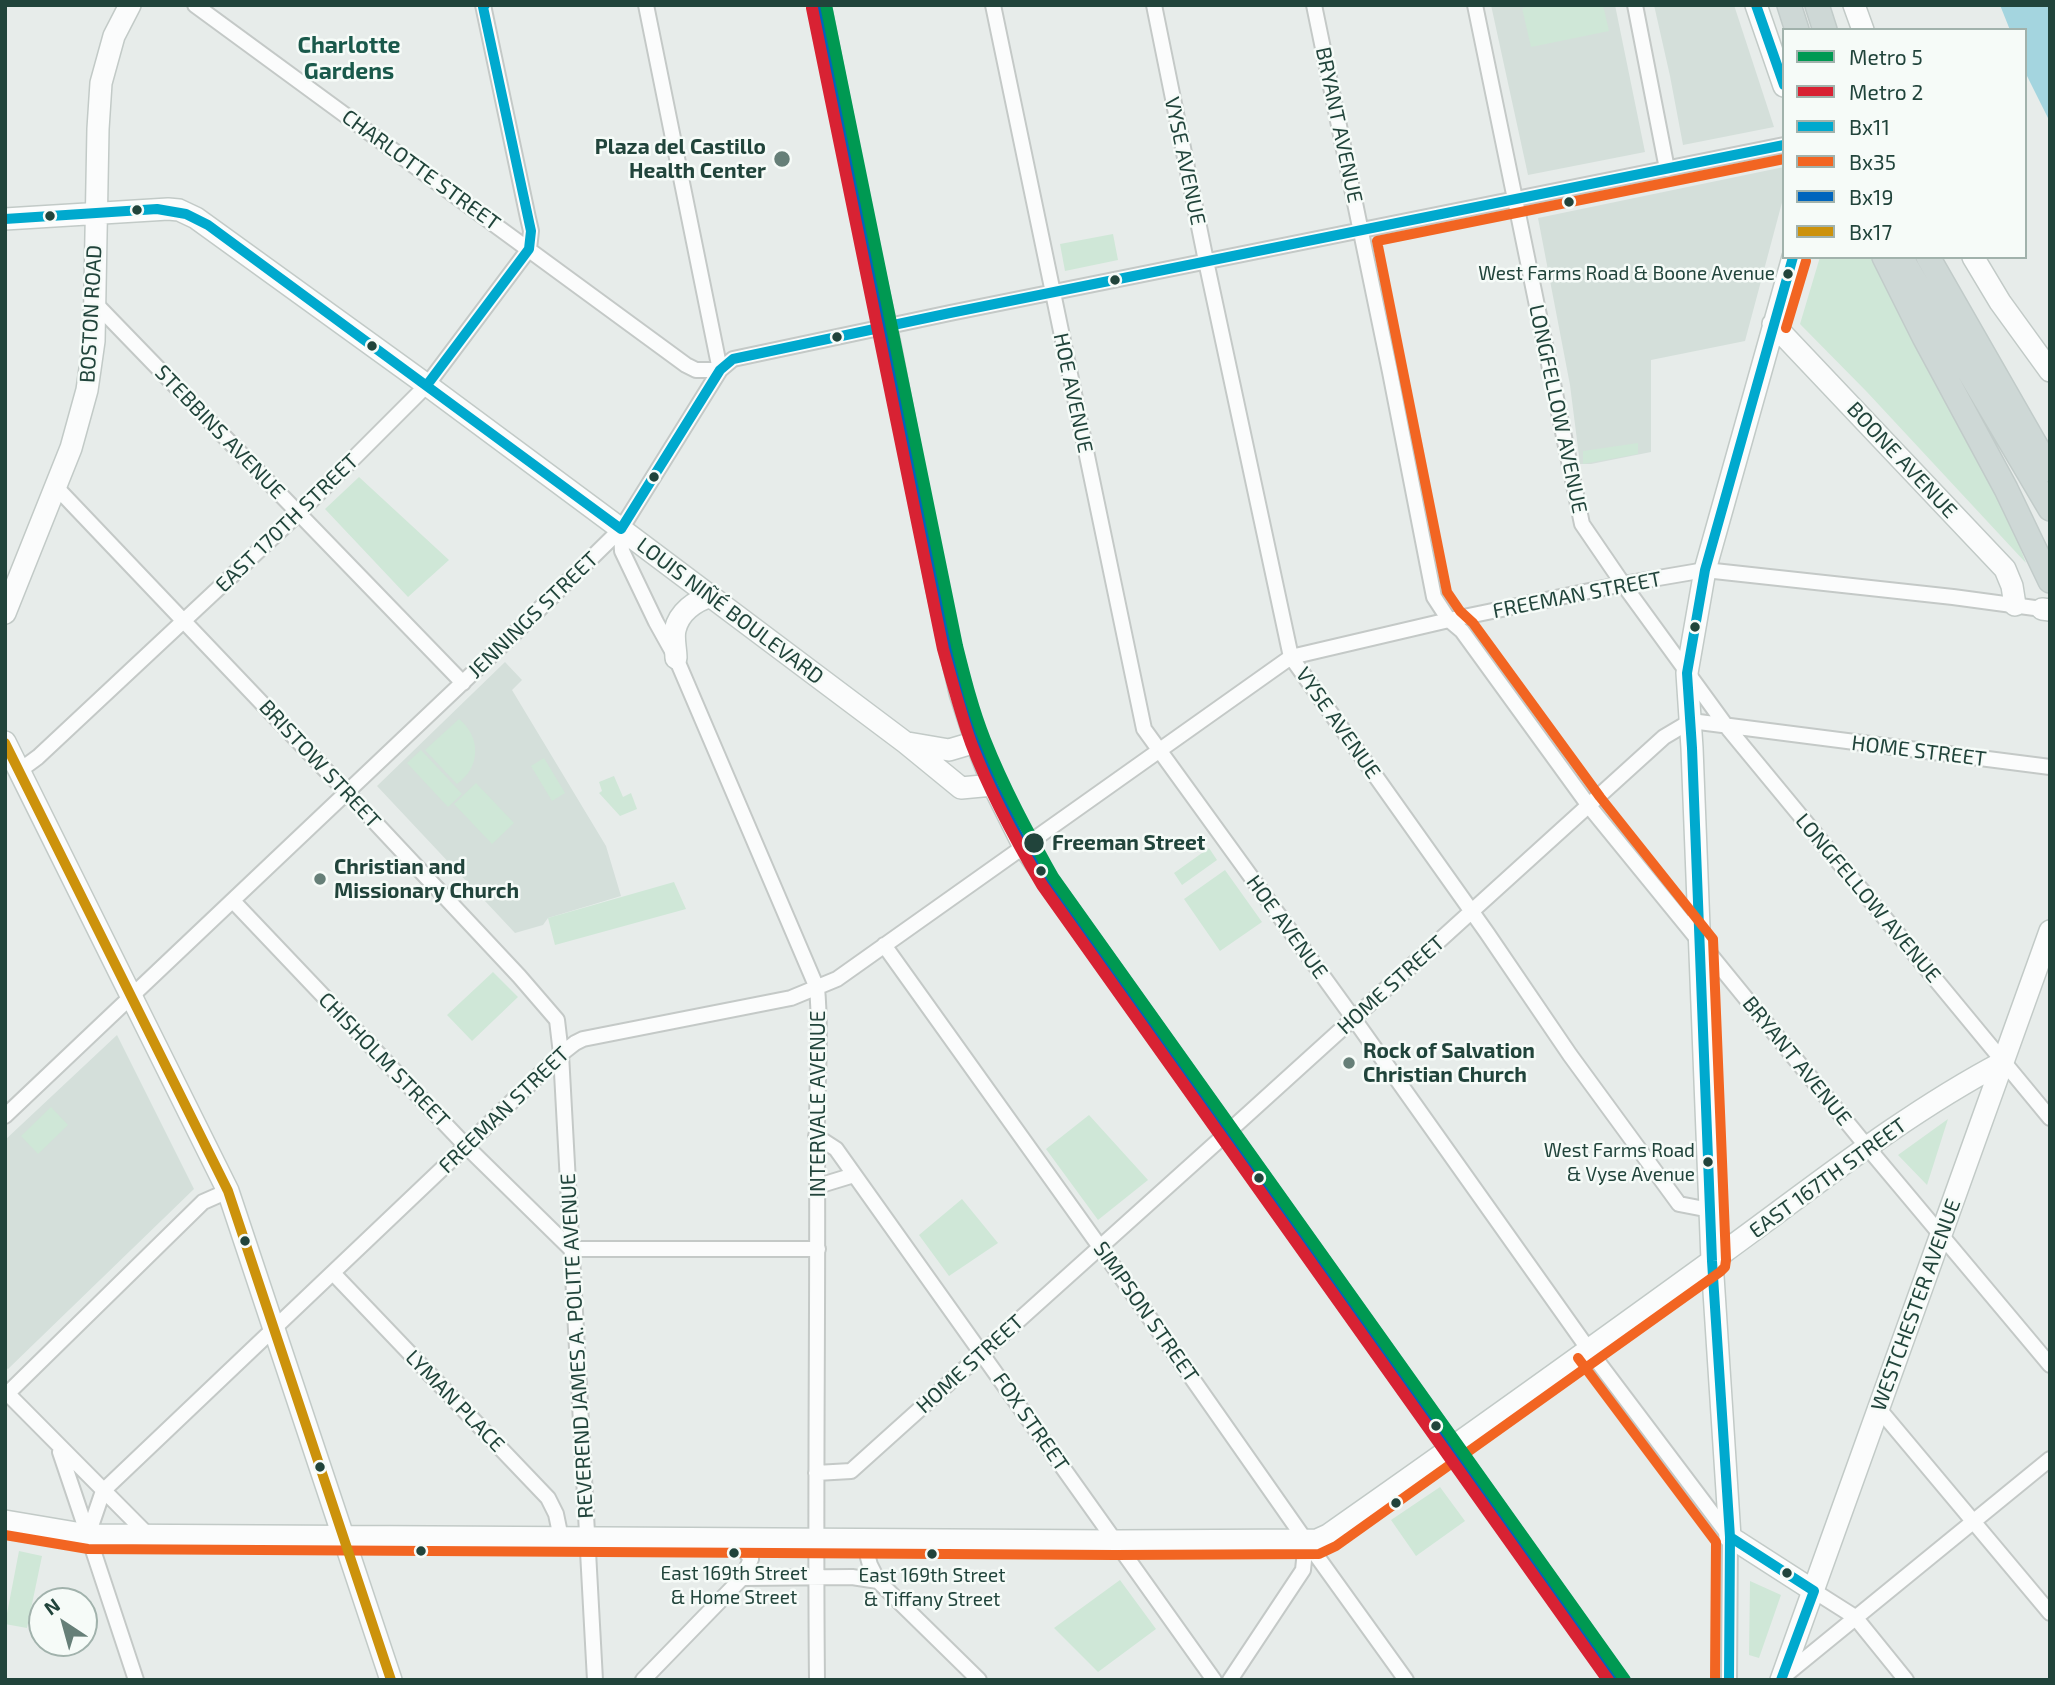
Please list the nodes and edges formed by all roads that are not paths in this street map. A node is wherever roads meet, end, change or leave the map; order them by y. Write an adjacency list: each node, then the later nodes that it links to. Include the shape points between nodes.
1 (130, 5): 22 (street, BOSTON ROAD, via 114,36 101,83)
2 (195, 5): 25 (street, CHARLOTTE STREET)
3 (646, 5): 36 (street)
4 (820, 5): 35 (street)
5 (993, 5): 32 (street, HOE AVENUE)
6 (1154, 5): 31 (street, VYSE AVENUE)
7 (1314, 5): 24 (street, BRYANT AVENUE)
8 (1475, 5): 21 (street, LONGFELLOW AVENUE)
9 (1635, 5): 20 (street)
10 (1756, 5): 18 (street)
11 (1789, 5): 15 (main road)
12 (1816, 5): 16 (main road)
13 (1854, 5): 17 (street)
14 (480, 6): 25 (street, via 531,231)
15 (1796, 28)
16 (1824, 28)
17 (1862, 28)
18 (1782, 80)
19 (1782, 145): 20 (street)
20 (1667, 169): 21 (street)
21 (1515, 200): 24 (street); 46 (street, LONGFELLOW AVENUE, via 1582,524)
22 (96, 212): 23 (street, LOUIS NIÑÉ BOULEVARD); 33 (street, BOSTON ROAD); 38 (street, LOUIS NIÑÉ BOULEVARD, via 169,209 196,218)
23 (5, 219)
24 (1360, 230): 31 (street); 51 (street, BRYANT AVENUE, via 1434,597)
25 (529, 249): 36 (street, CHARLOTTE STREET, via 686,365); 38 (street, EAST 170TH STREET)
26 (1792, 259): 34 (street)
27 (1885, 259): 45 (main road)
28 (1902, 259): 41 (main road)
29 (1929, 259): 39 (main road)
30 (1974, 259): 37 (street)
31 (1206, 261): 32 (street); 53 (street, VYSE AVENUE)
32 (1052, 293): 35 (street); 62 (street, HOE AVENUE, via 1144,729)
33 (94, 302): 40 (street, BOSTON ROAD, via 87,390); 42 (street, STEBBINS AVENUE)
34 (1773, 324): 44 (street); 48 (street, BOONE AVENUE, via 2005,569)
35 (885, 327): 36 (street, via 733,359); 60 (street, via 937,589)
36 (720, 370): 43 (street, JENNINGS STREET)
37 (2050, 371)
38 (427, 385): 42 (street, EAST 170TH STREET); 43 (street, LOUIS NIÑÉ BOULEVARD)
39 (2050, 470)
40 (56, 487): 50 (street, BOSTON ROAD); 52 (street, BRISTOW STREET)
41 (2050, 509)
42 (299, 513): 52 (street, EAST 170TH STREET); 56 (street, STEBBINS AVENUE)
43 (621, 529): 47 (street, LOUIS NIÑÉ BOULEVARD); 54 (street, INTERVALE AVENUE, via 622,551); 56 (street, JENNINGS STREET)
44 (1705, 570): 46 (street, FREEMAN STREET); 48 (street, FREEMAN STREET); 55 (street)
45 (2050, 581)
46 (1623, 584): 51 (street, FREEMAN STREET); 55 (street, LONGFELLOW AVENUE)
47 (711, 596): 54 (street, via 682,615 674,630); 61 (street, LOUIS NIÑÉ BOULEVARD)
48 (2015, 605): 49 (street, FREEMAN STREET)
49 (2046, 610)
50 (5, 613)
51 (1449, 620): 53 (street, FREEMAN STREET); 67 (street, BRYANT AVENUE, via 1462,631)
52 (185, 621): 64 (street, EAST 170TH STREET); 66 (street, BRISTOW STREET)
53 (1291, 656): 62 (street, FREEMAN STREET); 70 (street, VYSE AVENUE)
54 (676, 658): 74 (street, INTERVALE AVENUE)
55 (1687, 673): 57 (street); 58 (street, LONGFELLOW AVENUE)
56 (463, 683): 66 (street, JENNINGS STREET)
57 (1691, 721): 58 (street, HOME STREET); 67 (street, HOME STREET, via 1664,737); 72 (street)
58 (1727, 727): 63 (street, HOME STREET); 78 (street, LONGFELLOW AVENUE)
59 (5, 742): 64 (street)
60 (976, 742): 61 (street, LOUIS NIÑÉ BOULEVARD, via 949,750); 65 (street)
61 (905, 743): 65 (street, LOUIS NIÑÉ BOULEVARD, via 961,788)
62 (1159, 749): 68 (street, FREEMAN STREET); 76 (street, HOE AVENUE)
63 (2050, 767)
64 (19, 771): 75 (street)
65 (993, 785): 68 (street)
66 (347, 792): 69 (street, JENNINGS STREET); 77 (street, BRISTOW STREET, via 557,1020)
67 (1589, 807): 70 (street, HOME STREET); 72 (street, BRYANT AVENUE)
68 (1024, 847): 73 (street, FREEMAN STREET); 81 (street)
69 (233, 901): 75 (street, JENNINGS STREET); 83 (street, CHISHOLM STREET)
70 (1472, 912): 76 (street, HOME STREET); 88 (street, VYSE AVENUE, via 1679,1203)
71 (2050, 931): 78 (street, WESTCHESTER AVENUE)
72 (1700, 944): 84 (street, BRYANT AVENUE); 88 (street)
73 (884, 945): 74 (street, FREEMAN STREET); 90 (street, SIMPSON STREET)
74 (817, 988): 77 (street, FREEMAN STREET, via 791,998 583,1039); 82 (street, INTERVALE AVENUE)
75 (132, 996): 79 (street, JENNINGS STREET); 87 (street)
76 (1353, 1018): 81 (street, HOME STREET); 96 (street, HOE AVENUE)
77 (561, 1054): 83 (street, FREEMAN STREET); 91 (street, REVEREND JAMES A. POLITE AVENUE)
78 (2003, 1062): 80 (street, LONGFELLOW AVENUE); 84 (street, EAST 167TH STREET, via 1960,1084); 89 (street, WESTCHESTER AVENUE)
79 (5, 1116)
80 (2050, 1118)
81 (1227, 1133): 90 (street, HOME STREET); 102 (street)
82 (817, 1136): 85 (street, FOX STREET, via 836,1149); 86 (street, INTERVALE AVENUE)
83 (466, 1146): 91 (street, CHISHOLM STREET); 94 (street, FREEMAN STREET)
84 (1868, 1148): 89 (street, BRYANT AVENUE); 93 (street, EAST 167TH STREET)
85 (854, 1175): 86 (street); 97 (street, FOX STREET)
86 (818, 1186): 92 (street, INTERVALE AVENUE)
87 (228, 1191): 95 (street); 99 (street, via 203,1202)
88 (1710, 1210): 93 (street)
89 (1941, 1234): 98 (street, BRYANT AVENUE); 100 (street, WESTCHESTER AVENUE)
90 (1100, 1247): 97 (street, HOME STREET); 118 (street, SIMPSON STREET)
91 (571, 1249): 92 (street); 113 (street, REVEREND JAMES A. POLITE AVENUE)
92 (818, 1249): 104 (street, INTERVALE AVENUE)
93 (1712, 1261): 96 (street, EAST 167TH STREET); 111 (street)
94 (333, 1273): 95 (street, FREEMAN STREET); 112 (street, LYMAN PLACE, via 548,1498)
95 (274, 1329): 105 (street, FREEMAN STREET); 110 (street)
96 (1589, 1350): 102 (street, EAST 167TH STREET); 111 (street, HOE AVENUE)
97 (982, 1353): 104 (street, HOME STREET, via 851,1471); 117 (street, FOX STREET)
98 (2050, 1366)
99 (6, 1393): 101 (street)
100 (1879, 1409): 107 (street); 122 (street, WESTCHESTER AVENUE)
101 (59, 1447): 105 (street); 108 (street)
102 (1451, 1448): 118 (street, EAST 167TH STREET, via 1328,1535); 135 (street)
103 (2050, 1459): 107 (street)
104 (816, 1473): 115 (street, INTERVALE AVENUE)
105 (103, 1491): 108 (street); 109 (street)
106 (5, 1521): 108 (street)
107 (1973, 1522): 123 (street); 124 (street)
108 (88, 1535): 109 (street); 126 (street)
109 (148, 1535): 110 (street)
110 (343, 1536): 112 (street); 127 (street)
111 (1730, 1537): 122 (street, HOE AVENUE); 136 (street)
112 (562, 1538): 113 (street)
113 (587, 1538): 114 (street); 128 (street, REVEREND JAMES A. POLITE AVENUE)
114 (736, 1539): 115 (street); 119 (street, via 751,1559)
115 (815, 1539): 116 (street); 120 (street, INTERVALE AVENUE)
116 (863, 1539): 117 (street); 121 (street)
117 (1116, 1541): 118 (street); 132 (street, FOX STREET)
118 (1306, 1541): 133 (street, via 1303,1570); 134 (street, SIMPSON STREET)
119 (742, 1578): 120 (street); 129 (street)
120 (816, 1578): 121 (street); 130 (street, INTERVALE AVENUE)
121 (878, 1581): 131 (street)
122 (1814, 1591): 124 (street, HOE AVENUE); 125 (street, WESTCHESTER AVENUE)
123 (2050, 1613)
124 (1855, 1617): 125 (street); 137 (street, HOE AVENUE)
125 (1781, 1679)
126 (136, 1680)
127 (391, 1680)
128 (595, 1680)
129 (643, 1680)
130 (817, 1680)
131 (979, 1680)
132 (1214, 1680)
133 (1230, 1680)
134 (1406, 1680)
135 (1617, 1680)
136 (1730, 1680)
137 (1906, 1680)

